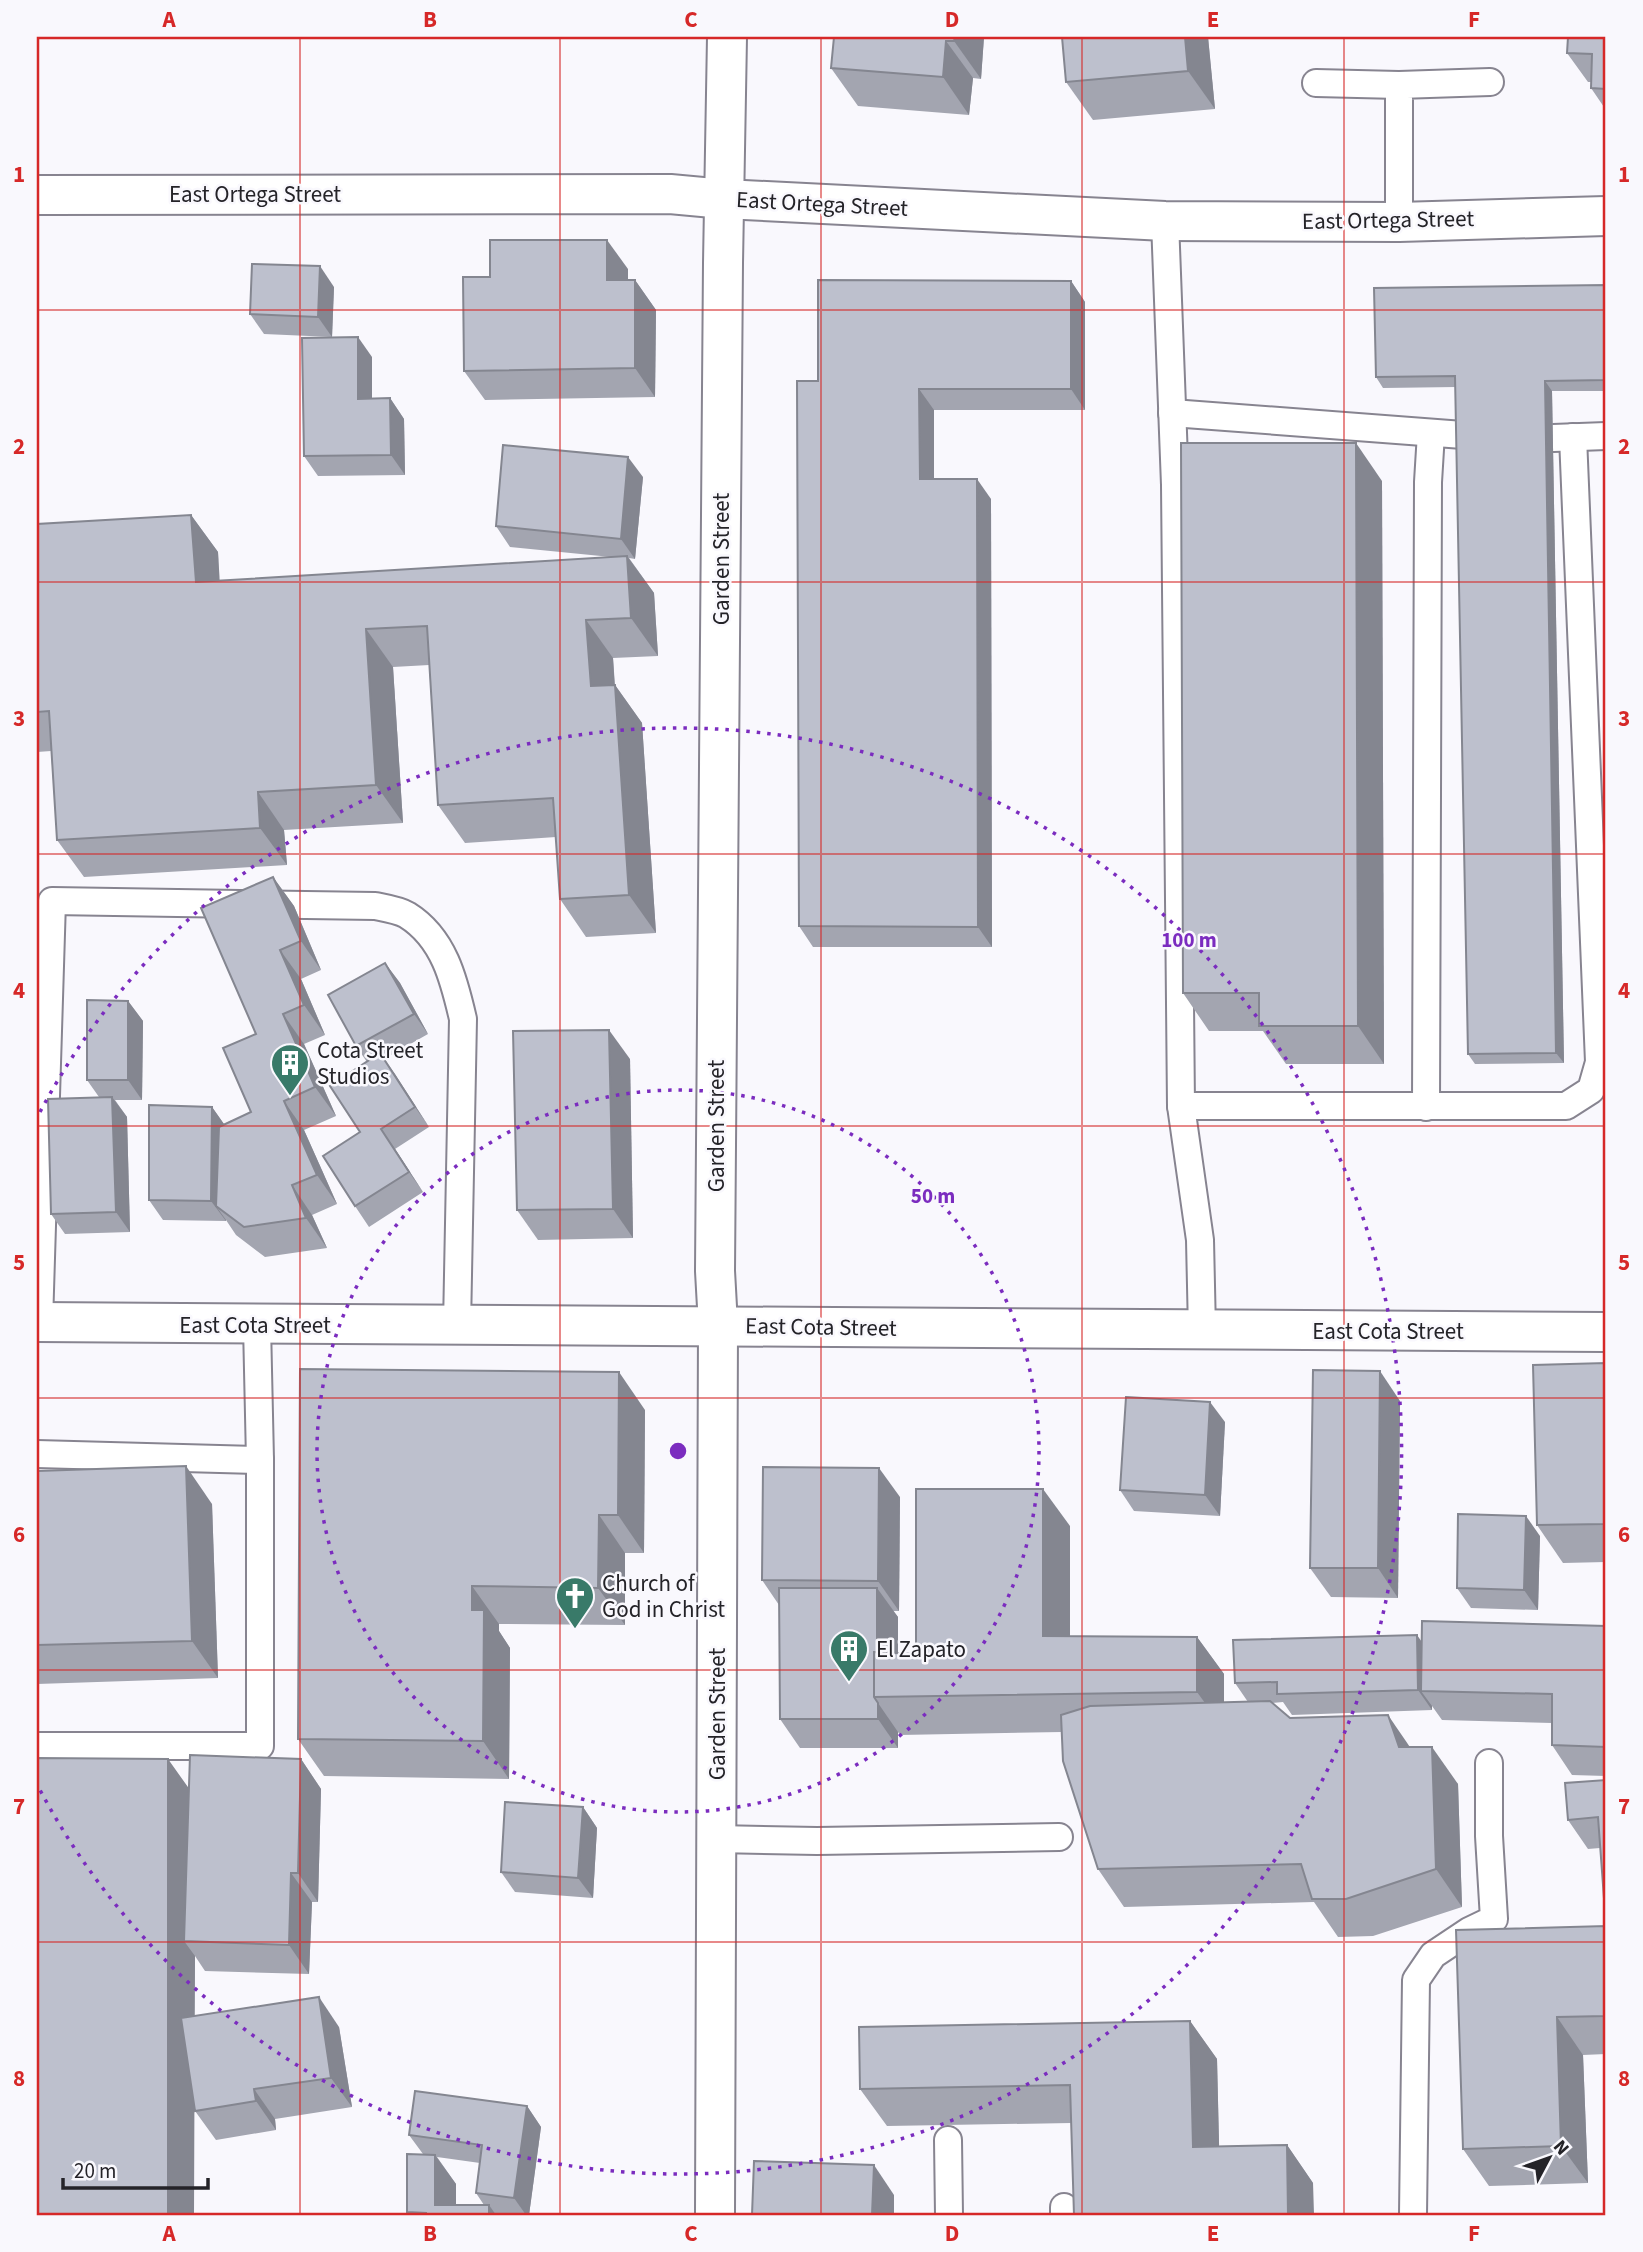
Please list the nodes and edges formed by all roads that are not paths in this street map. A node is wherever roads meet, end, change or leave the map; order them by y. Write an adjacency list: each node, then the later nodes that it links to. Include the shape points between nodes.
1 (727, 37): 6 (street, Garden Street)
2 (1490, 82): 4 (lane)
3 (1315, 83): 4 (lane)
4 (1399, 85): 9 (lane)
5 (37, 195): 6 (street, East Ortega Street, via 670,194)
6 (724, 199): 8 (street, East Ortega Street); 18 (street, Garden Street)
7 (1606, 216): 9 (street, East Ortega Street)
8 (1165, 220): 9 (street, East Ortega Street); 10 (lane)
9 (1399, 222)
10 (1172, 413): 11 (lane); 14 (lane)
11 (1431, 433): 12 (lane); 15 (lane)
12 (1463, 435)
13 (1606, 436): 15 (lane, via 1563,437 1587,778 1598,1062 1591,1090 1566,1106)
14 (1181, 1106): 15 (lane); 20 (lane, via 1200,1240)
15 (1426, 1107)
16 (38, 1322): 17 (street, East Cota Street); 19 (lane, via 52,901 375,906 405,913 422,927 441,950 454,978 463,1019)
17 (257, 1325): 19 (street, East Cota Street); 23 (lane)
18 (718, 1325): 19 (street, East Cota Street); 20 (street, East Cota Street); 27 (street, Garden Street)
19 (457, 1326)
20 (1202, 1331): 21 (street, East Cota Street)
21 (1606, 1332)
22 (37, 1454): 23 (lane)
23 (260, 1460): 24 (lane, via 260,1746)
24 (37, 1745)
25 (1489, 1763): 31 (lane, via 1494,1919 1433,1955 1416,1980)
26 (1059, 1837): 27 (lane)
27 (716, 1839): 29 (street, Garden Street)
28 (948, 2140): 30 (lane)
29 (715, 2215)
30 (949, 2215)
31 (1413, 2215)

